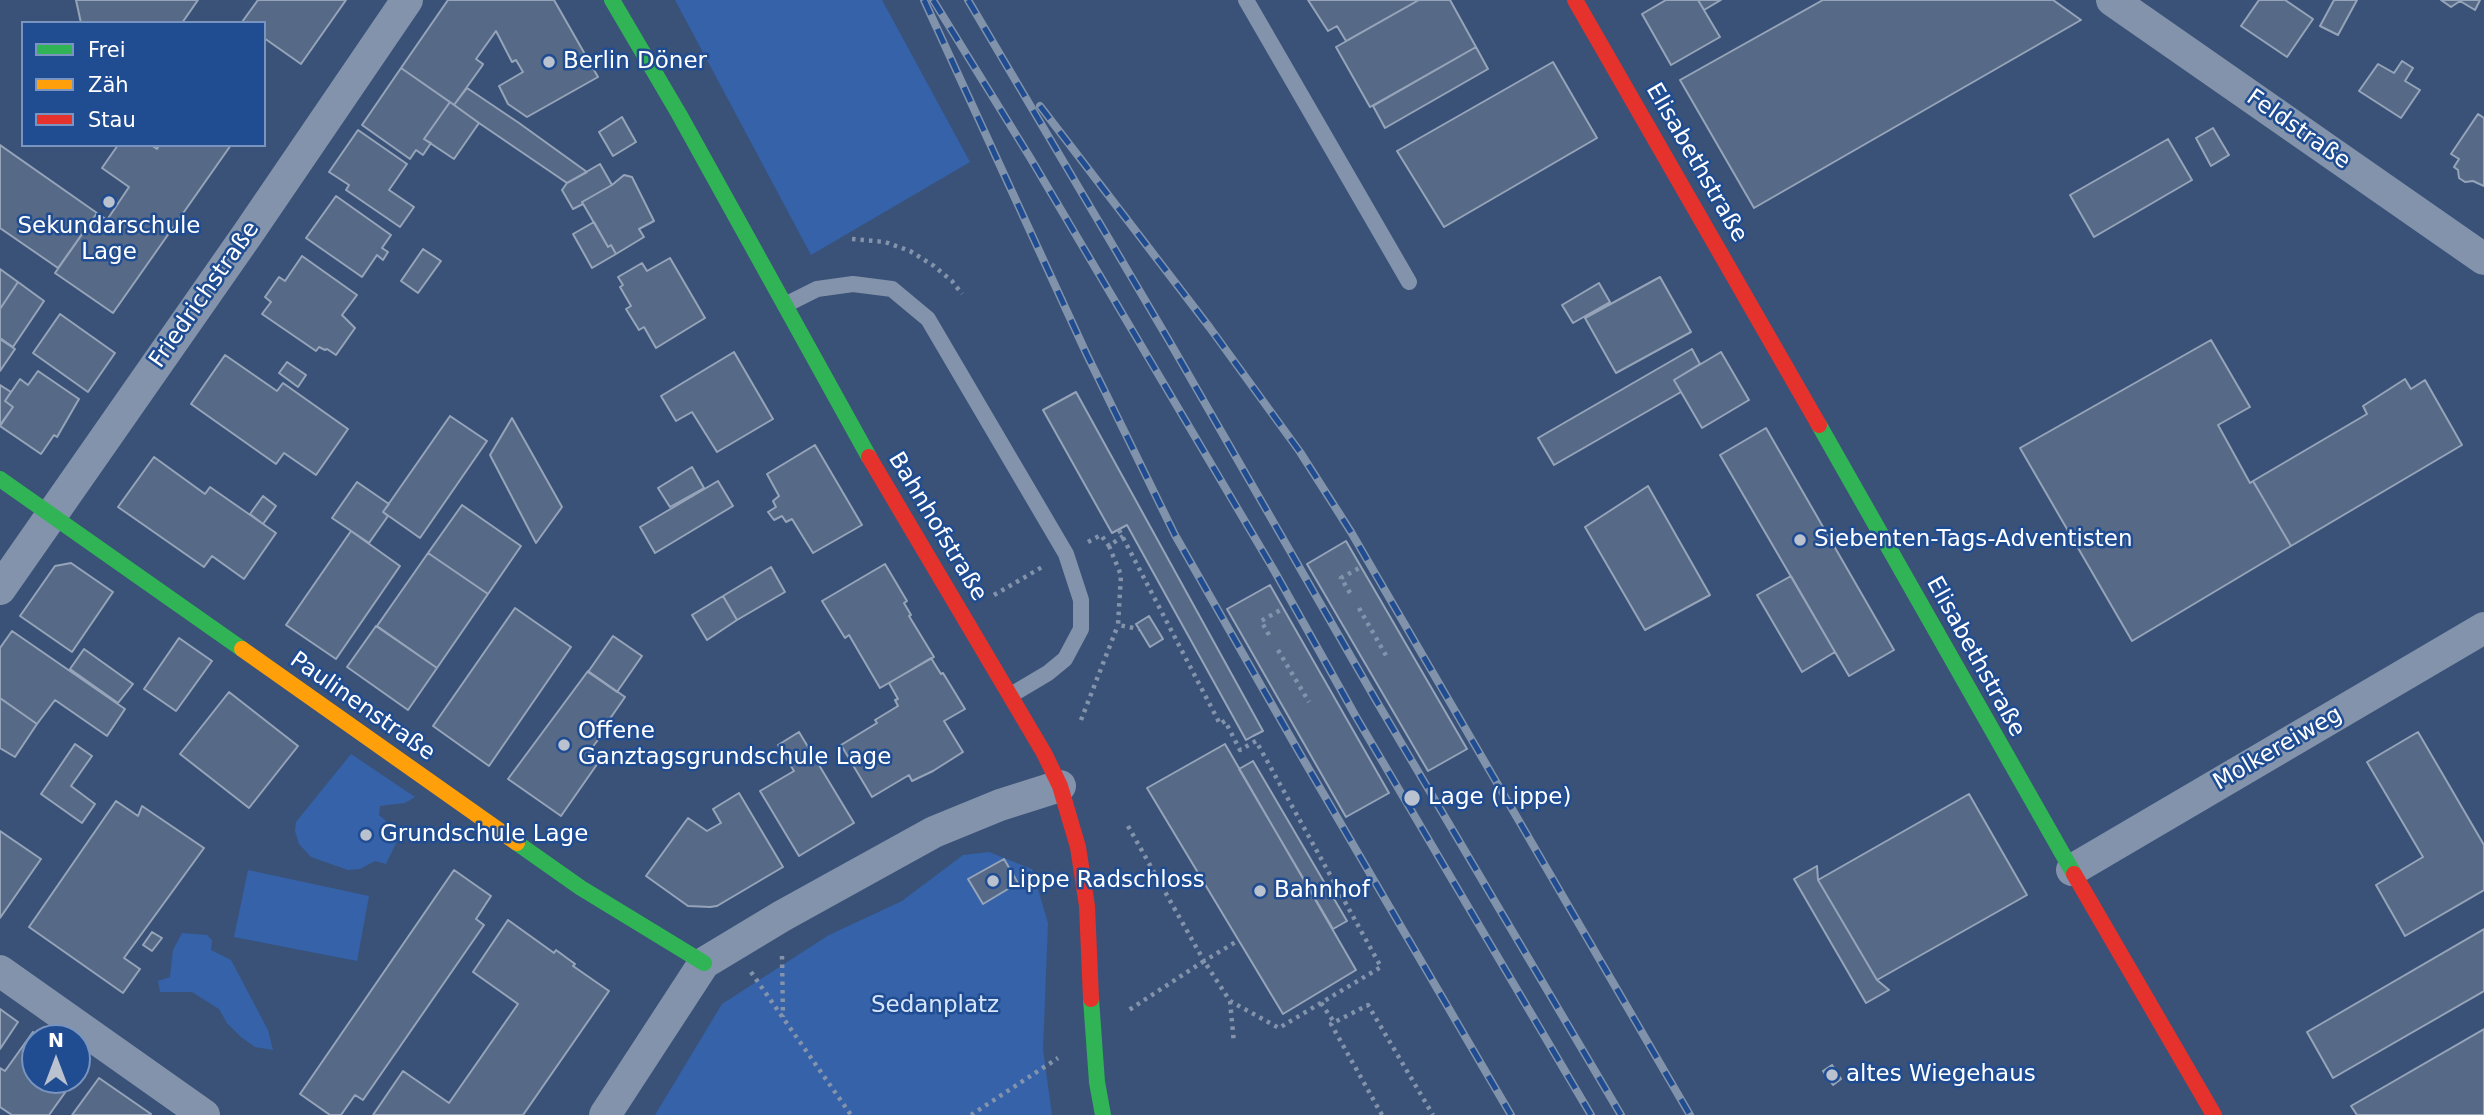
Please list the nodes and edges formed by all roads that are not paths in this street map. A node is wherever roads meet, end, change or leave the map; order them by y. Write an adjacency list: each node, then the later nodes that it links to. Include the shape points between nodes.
1 (407, 0): 10 (street, Friedrichstraße)
2 (612, 0): 8 (street, Bahnhofstraße)
3 (1246, 0): 7 (lane)
4 (1575, 0): 15 (street, Elisabethstraße)
5 (2112, 0): 6 (street, Feldstraße)
6 (2484, 259)
7 (1409, 282)
8 (785, 305): 13 (street, Bahnhofstraße); 13 (lane, via 817,289 853,284 892,289 928,320 1066,554 1081,600 1081,629 1065,659)
9 (0, 479): 10 (street, Paulinenstraße)
10 (50, 516): 11 (street, Friedrichstraße); 16 (street, Paulinenstraße, via 581,888)
11 (0, 589)
12 (2484, 628): 15 (street, Molkereiweg)
13 (1011, 695): 14 (street, Bahnhofstraße)
14 (1060, 786): 16 (street, via 934,832); 20 (street, Bahnhofstraße, via 1078,847 1087,906 1094,1046)
15 (2071, 870): 21 (street, Elisabethstraße)
16 (704, 963): 19 (street)
17 (0, 971): 18 (street)
18 (204, 1115)
19 (605, 1115)
20 (1103, 1115)
21 (2214, 1115)

